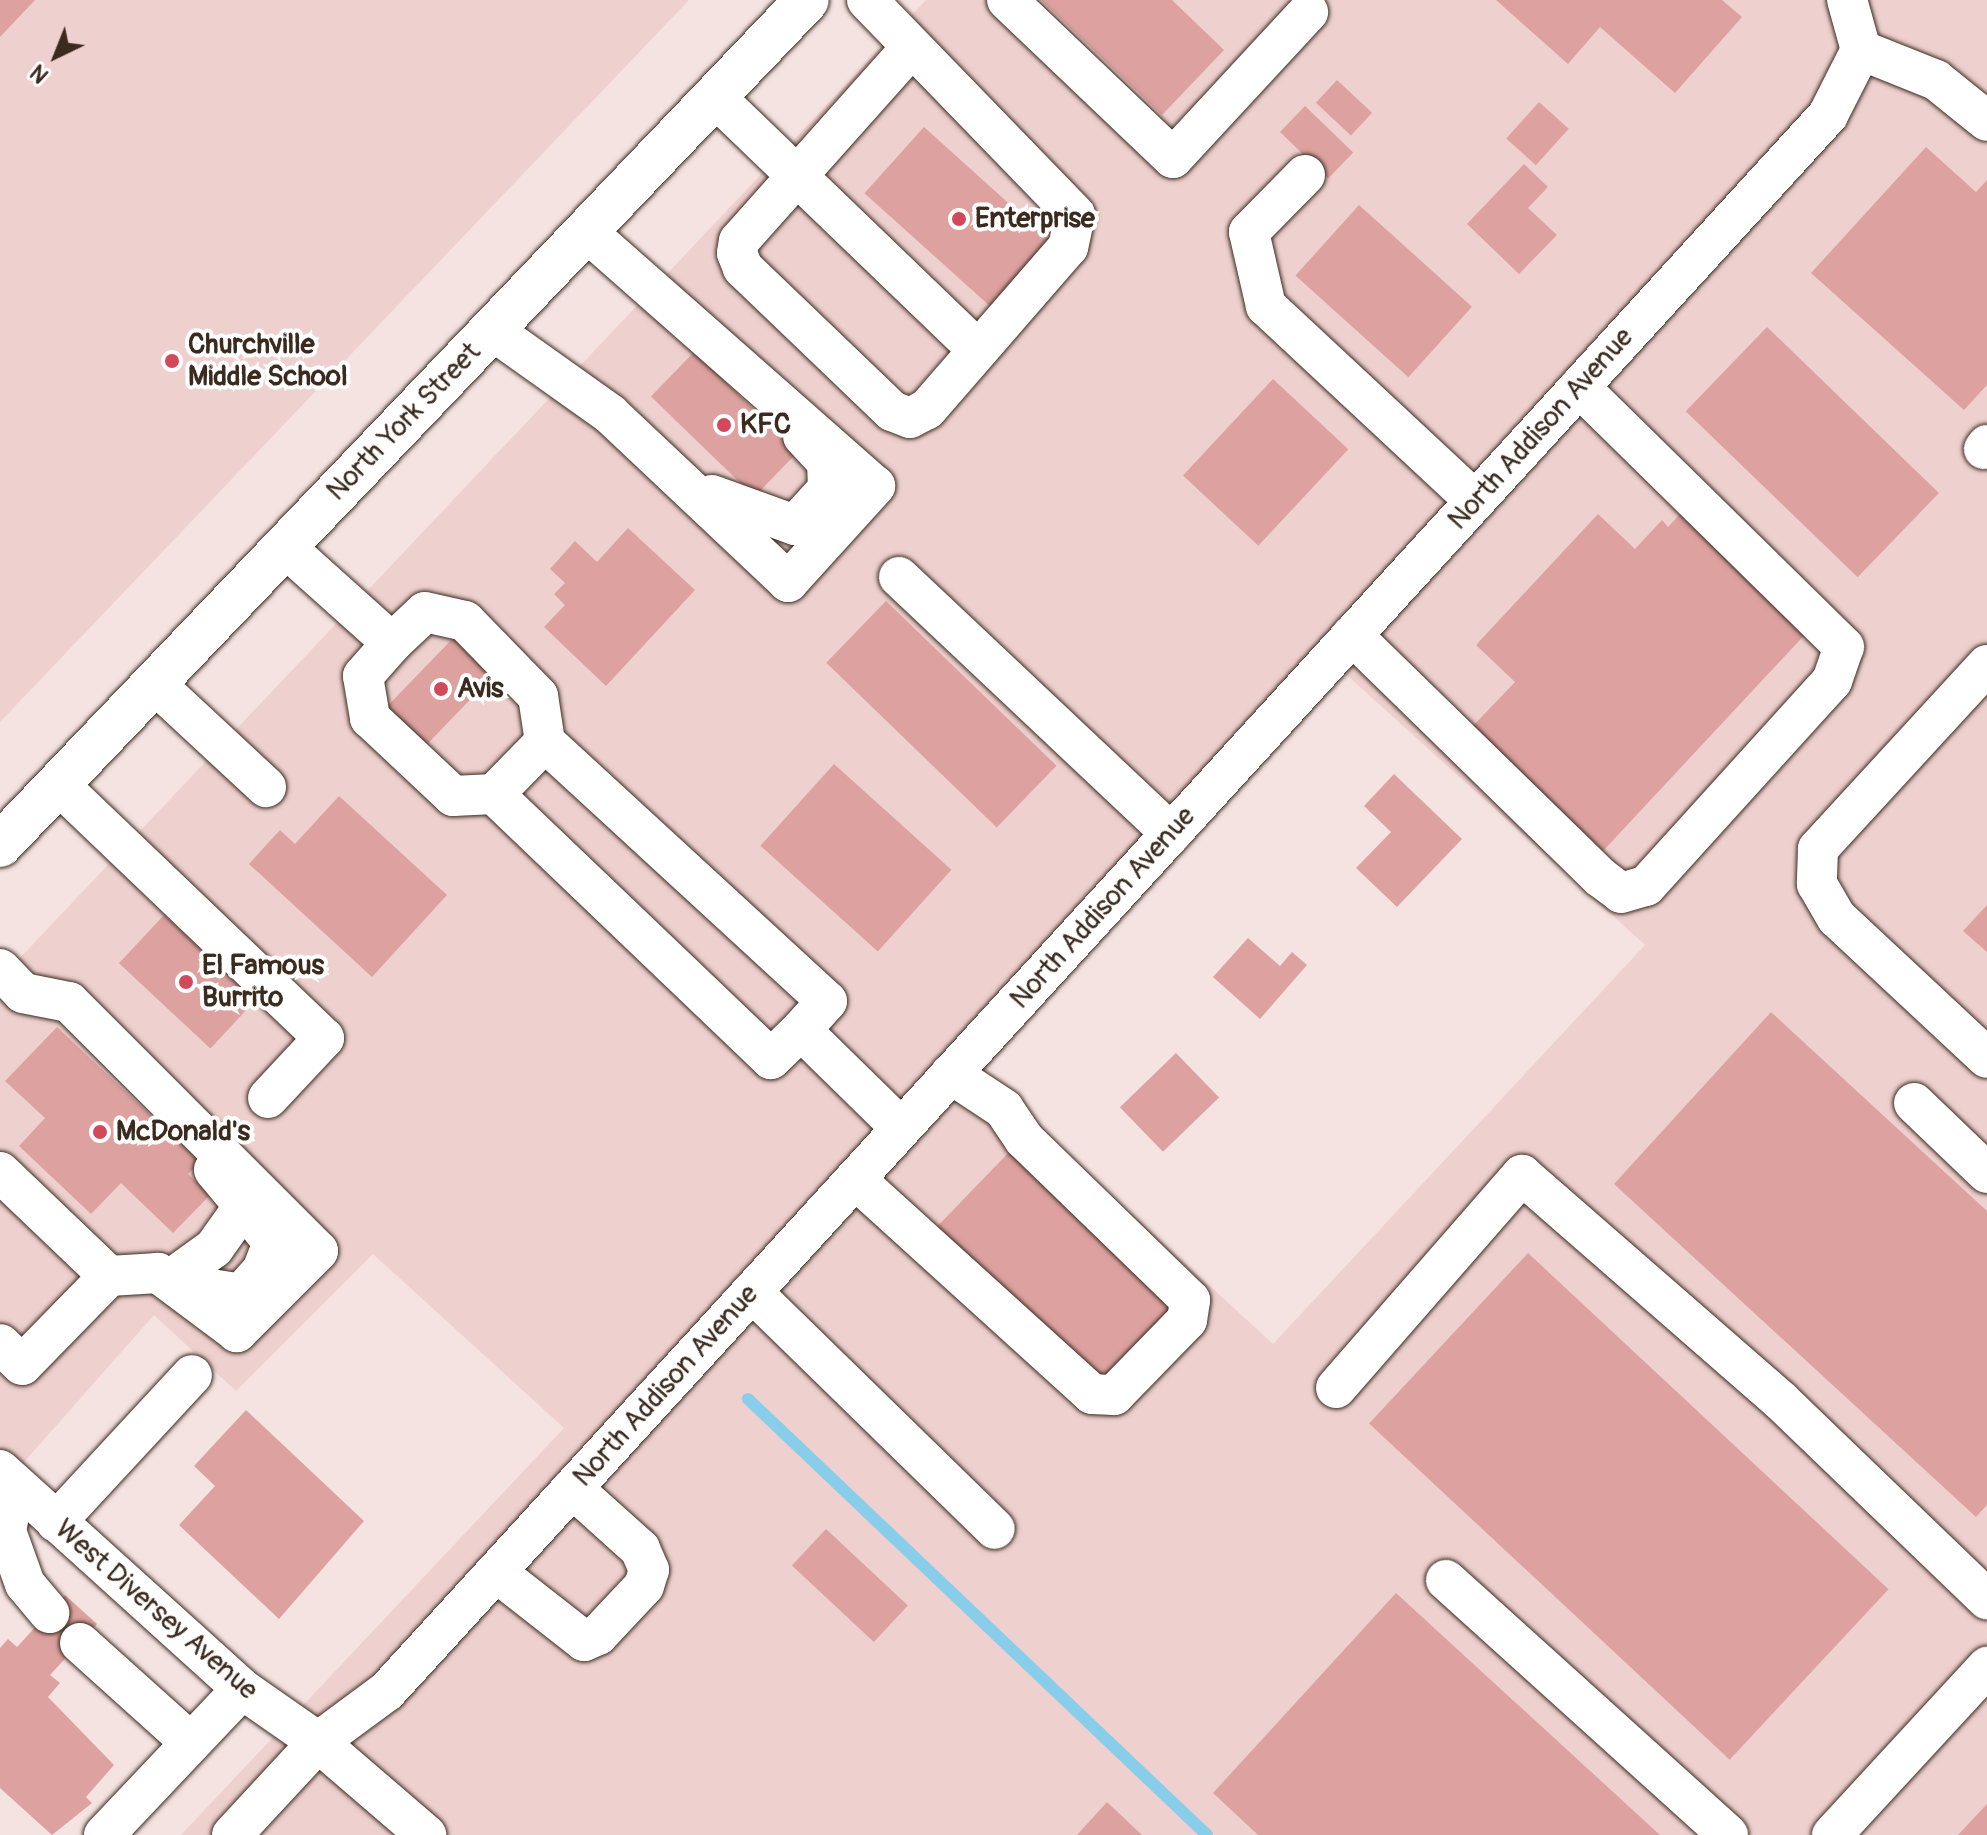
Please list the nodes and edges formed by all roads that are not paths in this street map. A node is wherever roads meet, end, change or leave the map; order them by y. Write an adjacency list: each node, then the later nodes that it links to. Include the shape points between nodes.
1 (807, 0): 8 (main road, North York Street)
2 (867, 0): 6 (street)
3 (1007, 0): 5 (street, via 1173,158)
4 (1847, 0): 7 (street)
5 (1301, 4)
6 (912, 47): 10 (street); 15 (street, via 1075,215 1068,247)
7 (1861, 50): 9 (street, via 1936,80); 16 (street, North Addison Avenue, via 1828,115)
8 (715, 97): 10 (street); 12 (main road, North York Street)
9 (1987, 121)
10 (798, 174): 15 (street); 15 (street, via 739,241 743,268 892,411 910,418)
11 (1305, 175): 18 (street, via 1249,232 1266,306)
12 (586, 231): 13 (street, via 638,282); 14 (main road, North York Street)
13 (698, 323): 17 (street, via 827,462 828,489 795,525 762,518); 17 (street, via 875,486 788,582)
14 (492, 330): 17 (street, via 610,414); 19 (main road, North York Street)
15 (978, 350)
16 (1579, 387): 18 (street, North Addison Avenue); 21 (street, via 1844,647 1832,681 1646,886 1621,893 1600,877)
17 (680, 480)
18 (1475, 501): 21 (street, North Addison Avenue)
19 (285, 547): 22 (street); 24 (main road, North York Street)
20 (899, 577): 29 (street)
21 (1352, 635): 29 (street, North Addison Avenue)
22 (392, 643): 25 (street, via 425,612 465,621 538,696); 28 (street, via 363,676 370,718 453,796)
23 (1987, 665): 33 (street, via 1818,849 1817,884 1837,918)
24 (154, 683): 26 (main road, North York Street); 27 (street)
25 (545, 742): 28 (street); 32 (street, via 827,1001)
26 (58, 784): 30 (main road, North York Street); 35 (street, via 324,1038)
27 (266, 787)
28 (494, 794): 32 (street, via 771,1059)
29 (1171, 833): 34 (street, North Addison Avenue)
30 (0, 845)
31 (8, 993): 41 (street, via 190,1143); 42 (street, via 69,1002 318,1251 237,1332)
32 (801, 1030): 37 (street)
33 (1987, 1058)
34 (951, 1074): 37 (street, North Addison Avenue); 40 (street, via 1004,1109 1024,1139 1190,1300 1187,1320 1114,1395 1092,1394)
35 (268, 1098)
36 (1914, 1103): 39 (street)
37 (901, 1128): 40 (street, North Addison Avenue)
38 (0, 1172): 43 (street)
39 (1987, 1173)
40 (855, 1179): 44 (street, North Addison Avenue)
41 (244, 1206): 42 (street, via 214,1248); 42 (street, via 273,1243 262,1271 241,1294 211,1289)
42 (170, 1272): 43 (street)
43 (109, 1276): 45 (street, via 22,1365)
44 (752, 1292): 49 (street, North Addison Avenue); 51 (street)
45 (0, 1344)
46 (192, 1375): 50 (street)
47 (1336, 1388): 54 (street, via 1522,1175 1781,1401)
48 (8, 1477): 50 (street, West Diversey Avenue); 55 (street, via 6,1531 25,1584)
49 (572, 1488): 52 (street, North Addison Avenue); 52 (street, via 640,1549 649,1570 635,1596 584,1641)
50 (56, 1522): 58 (street, West Diversey Avenue)
51 (995, 1529)
52 (496, 1572): 59 (street, North Addison Avenue, via 387,1691)
53 (1446, 1580): 64 (street)
54 (1987, 1599)
55 (49, 1613)
56 (80, 1643): 60 (street)
57 (1987, 1667): 65 (street)
58 (242, 1689): 59 (street, West Diversey Avenue); 60 (street)
59 (318, 1742): 62 (street, North Addison Avenue); 63 (street, West Diversey Avenue)
60 (191, 1743): 61 (street)
61 (104, 1835)
62 (232, 1835)
63 (426, 1835)
64 (1728, 1835)
65 (1832, 1835)

